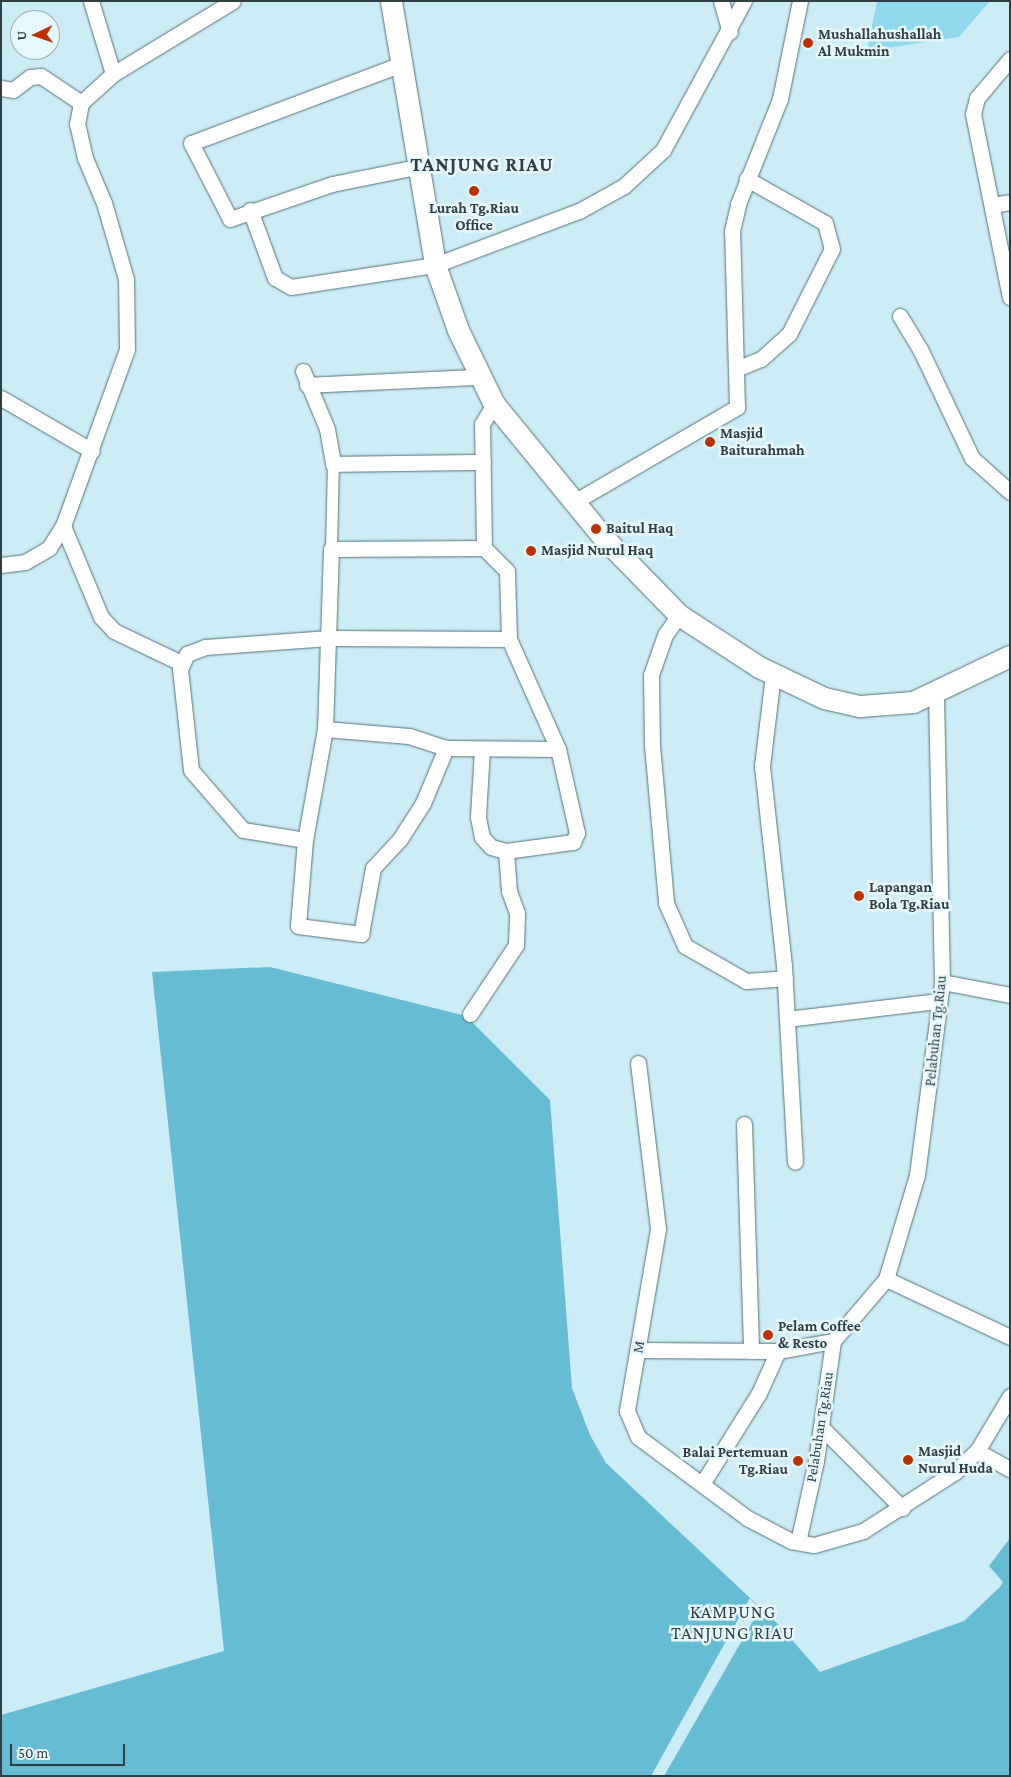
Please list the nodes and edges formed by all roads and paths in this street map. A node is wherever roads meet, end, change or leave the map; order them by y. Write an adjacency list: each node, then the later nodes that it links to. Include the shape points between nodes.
1 (90, 1): 10 (street)
2 (233, 1): 10 (street)
3 (391, 1): 9 (main road)
4 (721, 1): 7 (street)
5 (744, 1): 7 (street)
6 (800, 1): 14 (street, via 780,99)
7 (730, 32): 18 (street, via 663,150 624,186 580,211)
8 (1010, 59): 16 (street, via 973,106 977,144)
9 (399, 65): 13 (main road); 17 (street, via 191,143 230,219)
10 (113, 74): 12 (street)
11 (1, 88): 12 (street, via 13,90 30,77 40,76)
12 (81, 103): 27 (street, via 77,124 85,158 118,244 129,315 127,349)
13 (416, 167): 17 (street, via 332,184); 18 (main road)
14 (747, 179): 21 (street, via 732,231); 21 (street, via 825,223 832,249 790,334 761,359)
15 (1010, 202): 16 (street)
16 (992, 205): 19 (street)
17 (250, 210): 18 (street, via 275,278 284,286)
18 (435, 265): 23 (main road)
19 (1010, 297)
20 (900, 316): 30 (street, via 920,349 972,458)
21 (736, 369): 31 (street, via 738,404 733,410)
22 (303, 370): 24 (street)
23 (478, 377): 24 (street); 26 (main road)
24 (307, 386): 29 (street, via 327,430)
25 (1, 398): 27 (street)
26 (494, 404): 28 (street, via 482,424); 31 (main road)
27 (92, 450): 32 (street)
28 (483, 462): 29 (street); 33 (street)
29 (333, 464): 34 (street)
30 (1010, 492)
31 (574, 502): 36 (main road)
32 (63, 526): 35 (street, via 49,548 25,562); 40 (street, via 101,617 114,631)
33 (484, 548): 34 (street); 38 (street, via 506,571)
34 (331, 549): 37 (street)
35 (1, 565)
36 (679, 615): 41 (main road); 49 (street, via 665,635 651,675 652,746 666,903 685,946 746,981)
37 (329, 638): 38 (street); 40 (street, via 206,647 187,654); 43 (street)
38 (509, 639): 45 (street)
39 (1010, 656): 42 (main road)
40 (181, 663): 47 (street, via 192,770 243,830)
41 (772, 674): 42 (main road, via 824,698 860,706 885,707); 49 (street, via 762,766)
42 (936, 695): 50 (street, Pelabuhan Tg.Riau)
43 (325, 729): 44 (street, via 409,736); 47 (street)
44 (446, 748): 46 (street); 47 (street, via 423,803 400,840 373,868 359,936 298,926)
45 (558, 749): 46 (street); 48 (street, via 577,837 569,844)
46 (482, 750): 48 (street, via 479,830 491,847)
47 (305, 840)
48 (506, 851): 53 (street, via 509,891 517,913 516,945)
49 (785, 978): 54 (street)
50 (942, 982): 51 (street); 52 (street, Pelabuhan Tg.Riau)
51 (1010, 995)
52 (940, 1001): 54 (street); 58 (street, Pelabuhan Tg.Riau, via 917,1174)
53 (470, 1014)
54 (787, 1019): 57 (street)
55 (638, 1063): 61 (street, M, via 658,1229)
56 (744, 1124): 62 (street)
57 (795, 1162)
58 (886, 1278): 59 (street); 60 (street, Pelabuhan Tg.Riau)
59 (1010, 1337)
60 (833, 1341): 63 (street); 65 (street, Pelabuhan Tg.Riau)
61 (638, 1350): 62 (street); 68 (street, M, via 627,1410 630,1427 653,1450)
62 (752, 1351): 63 (street)
63 (778, 1351): 68 (street, via 759,1393)
64 (1010, 1396): 66 (street)
65 (821, 1427): 69 (street); 70 (street, Pelabuhan Tg.Riau)
66 (977, 1451): 67 (street); 69 (street, via 955,1472)
67 (1010, 1469)
68 (702, 1484): 70 (street, M, via 748,1518)
69 (902, 1508): 70 (street, via 863,1531 836,1540 814,1545)
70 (798, 1542)

